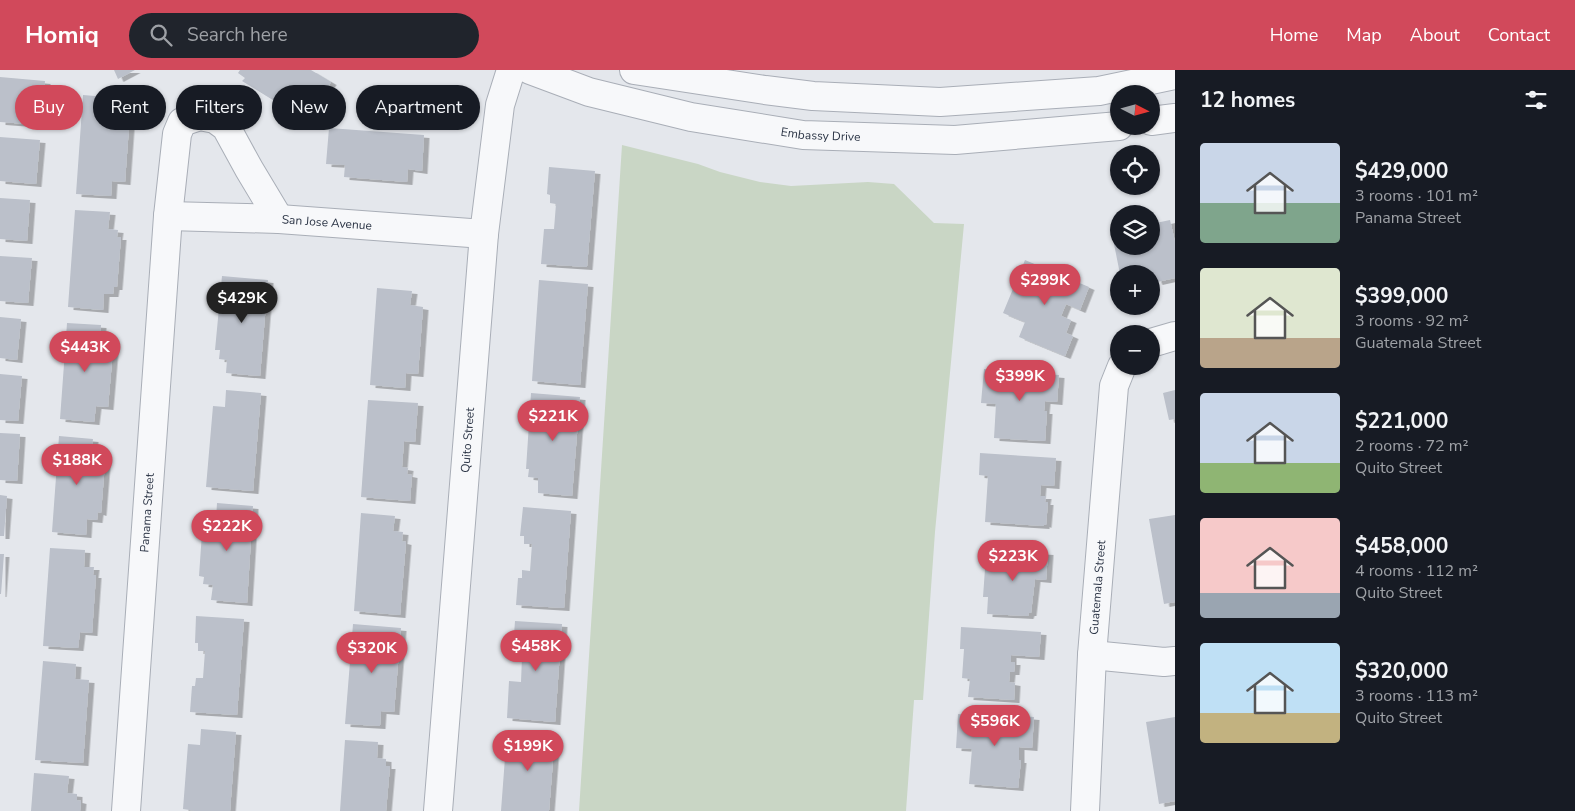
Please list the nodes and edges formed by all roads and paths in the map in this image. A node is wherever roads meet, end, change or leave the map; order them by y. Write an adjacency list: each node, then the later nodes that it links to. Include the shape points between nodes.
1 (510, 70): 11 (street, Quito Street, via 500,106)
2 (530, 70): 4 (street, Embassy Drive)
3 (634, 70): 5 (street, via 813,96 940,102 1099,91)
4 (558, 75): 8 (street, Embassy Drive, via 589,92 691,117 803,134 955,140)
5 (1175, 75)
6 (1175, 118): 7 (street)
7 (1160, 120)
8 (1110, 127)
9 (168, 216): 10 (street, San Jose Avenue); 10 (street, Panama Street, via 177,134 182,122 200,116 215,119 226,127); 17 (street, Panama Street)
10 (279, 219): 11 (street, San Jose Avenue)
11 (484, 234): 18 (street, Quito Street)
12 (1175, 336): 13 (street)
13 (1160, 340)
14 (1118, 375): 15 (street, Guatemala Street, via 1114,386)
15 (1092, 655): 16 (street, via 1164,662); 19 (street, Guatemala Street)
16 (1175, 660)
17 (126, 811)
18 (438, 811)
19 (1085, 811)

